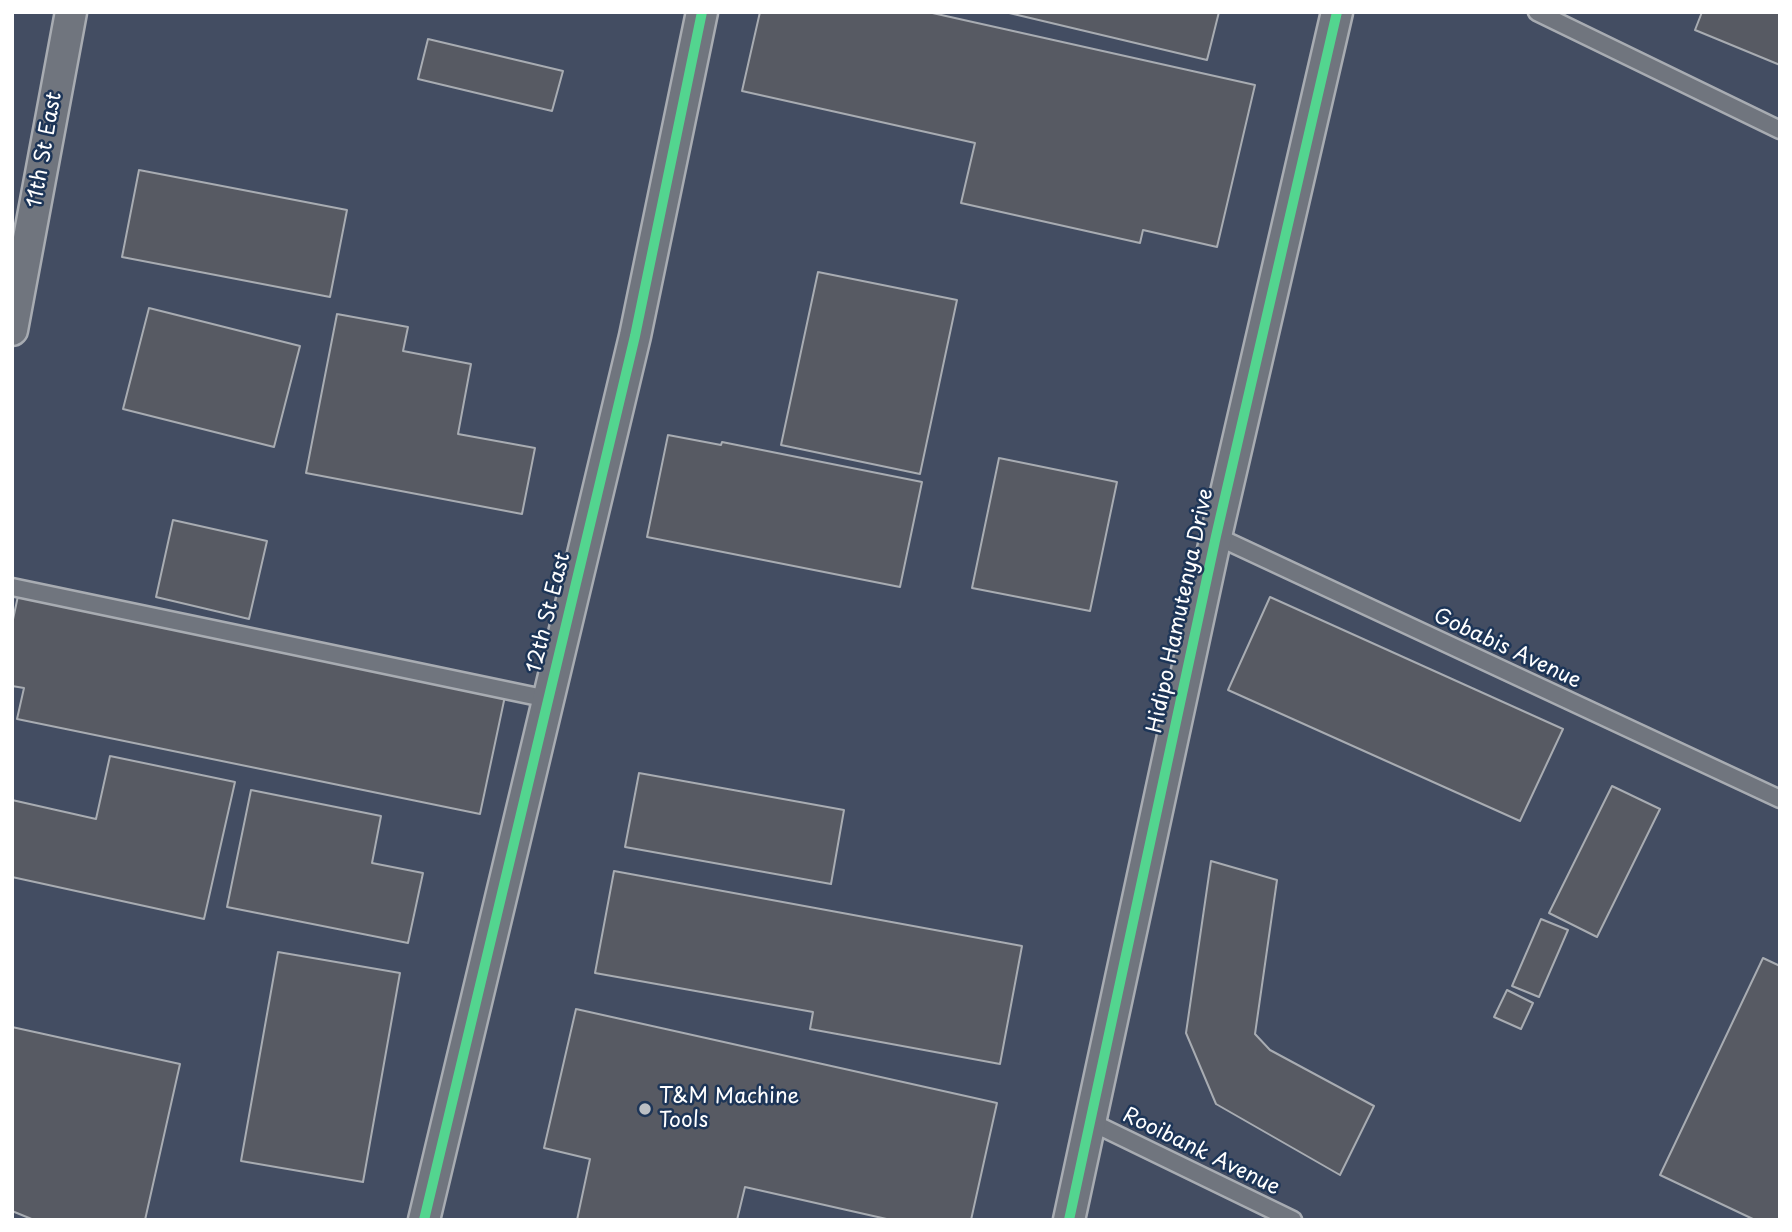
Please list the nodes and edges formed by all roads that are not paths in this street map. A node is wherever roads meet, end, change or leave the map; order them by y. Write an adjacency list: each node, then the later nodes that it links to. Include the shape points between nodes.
1 (71, 12): 6 (street, 11th St East)
2 (702, 12): 9 (street, 12th St East, via 635,336)
3 (1337, 12): 7 (street, Hidipo Hamutenya Drive)
4 (1537, 12): 5 (lane)
5 (1780, 130)
6 (12, 330)
7 (1216, 536): 10 (lane, Gobabis Avenue); 11 (street, Hidipo Hamutenya Drive)
8 (12, 587): 9 (lane)
9 (548, 699): 12 (street, 12th St East)
10 (1780, 799)
11 (1091, 1122): 13 (street, Hidipo Hamutenya Drive); 14 (lane, Rooibank Avenue)
12 (424, 1220)
13 (1069, 1220)
14 (1293, 1220)

